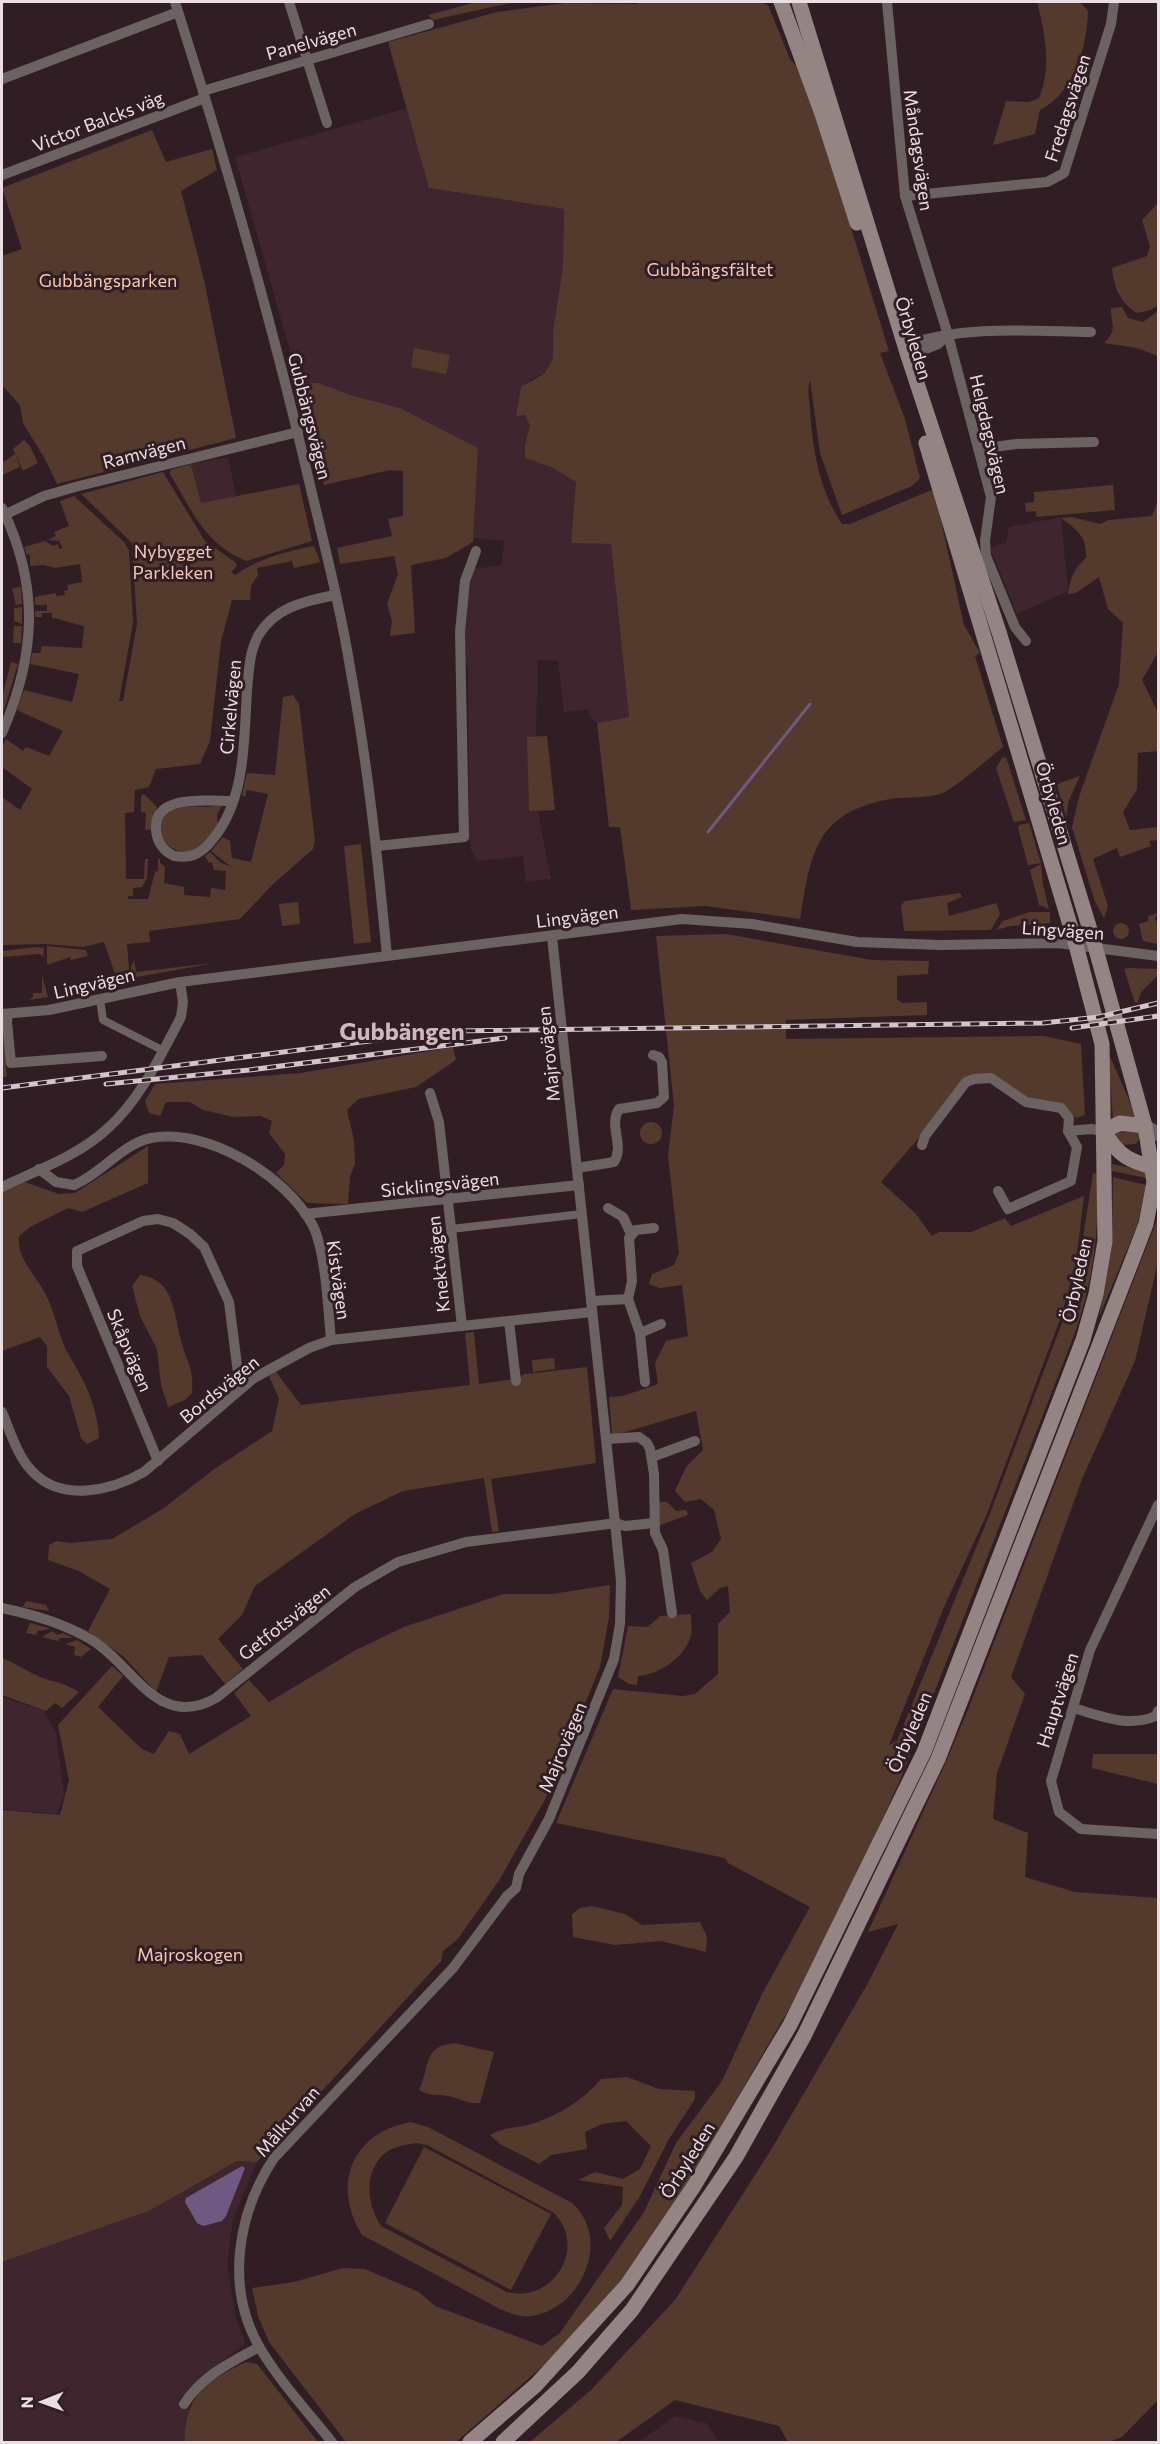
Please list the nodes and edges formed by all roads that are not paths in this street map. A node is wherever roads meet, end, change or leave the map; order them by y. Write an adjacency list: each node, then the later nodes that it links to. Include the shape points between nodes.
1 (289, 2): 8 (street)
2 (887, 2): 13 (street, Måndagsvägen)
3 (1114, 2): 13 (street, Fredagsvägen, via 1111,24 1064,173 1047,182)
4 (803, 3): 5 (street); 16 (main road, Örbyleden)
5 (782, 6): 28 (main road, Örbyleden, via 822,114)
6 (176, 7): 9 (street); 10 (street, Gubbängsvägen)
7 (429, 24): 8 (street, Panelvägen)
8 (308, 60): 10 (street, Panelvägen); 11 (street)
9 (2, 79)
10 (204, 94): 12 (street, Victor Balcks väg); 17 (street, Gubbängsvägen, via 234,190)
11 (327, 123)
12 (2, 175)
13 (905, 196): 15 (street, Måndagsvägen)
14 (1091, 332): 15 (street, via 978,330)
15 (948, 335): 16 (street, via 938,344); 19 (street, Helgdagsvägen)
16 (906, 351): 28 (main road, Örbyleden, via 999,632)
17 (298, 432): 20 (street, Ramvägen, via 75,487); 22 (street, Gubbängsvägen)
18 (1094, 442): 19 (street)
19 (979, 449): 23 (street, Helgdagsvägen, via 992,497 986,556 1015,627)
20 (3, 513): 24 (street, via 24,565 30,619 24,669)
21 (476, 551): 26 (street, via 465,581 460,632 464,837)
22 (335, 595): 25 (street, Cirkelvägen, via 296,603 275,616 257,637 250,660 241,767); 26 (street, Gubbängsvägen, via 351,670)
23 (1026, 641)
24 (2, 733)
25 (233, 801): 25 (street, Cirkelvägen, via 174,803 158,819 159,842 174,856 200,853 222,827)
26 (377, 846): 29 (street, Gubbängsvägen)
27 (552, 937): 28 (street, Lingvägen, via 699,919 857,942); 29 (street, Lingvägen); 43 (street, Majrovägen)
28 (1085, 945): 30 (street, Lingvägen); 38 (main road, Örbyleden, via 1137,1100); 40 (main road, Örbyleden, via 1102,1044)
29 (387, 956): 31 (street, Lingvägen)
30 (1158, 956)
31 (180, 982): 32 (street, Lingvägen); 34 (street, via 181,1017)
32 (100, 999): 33 (street, Lingvägen); 34 (street, via 103,1020)
33 (5, 1014): 36 (street, via 11,1063)
34 (159, 1054): 44 (street, via 139,1092 106,1131)
35 (653, 1055): 43 (street, via 662,1062 664,1098 657,1103 619,1109 615,1118 618,1152 614,1162)
36 (102, 1056)
37 (430, 1093): 48 (street, Knektvägen, via 439,1122)
38 (1152, 1130): 40 (main road, via 1120,1123); 42 (main road, Örbyleden)
39 (1068, 1131): 40 (street); 41 (street, via 1070,1118 1061,1108 1026,1102 991,1078 974,1079 962,1087); 47 (street, via 1077,1147 1071,1180 1008,1209)
40 (1104, 1131): 42 (main road, via 1126,1159); 82 (main road, Örbyleden, via 1105,1241 1083,1340 924,1752 867,1872 790,2025 658,2243 575,2345)
41 (922, 1145)
42 (1156, 1167): 83 (main road, Örbyleden, via 1146,1224 938,1759 804,2036 736,2157 632,2310 550,2401)
43 (577, 1168): 45 (street, Majrovägen)
44 (39, 1169): 46 (street); 50 (street, Kistvägen, via 56,1182 74,1185 141,1142 165,1137 198,1141 257,1167)
45 (579, 1185): 48 (street, Sicklingsvägen); 51 (street, Majrovägen)
46 (2, 1187)
47 (998, 1191)
48 (448, 1199): 50 (street, Sicklingsvägen); 53 (street, Knektvägen)
49 (608, 1208): 54 (street, via 622,1217)
50 (305, 1214): 61 (street, Kistvägen, via 317,1238)
51 (582, 1214): 53 (street); 56 (street, Majrovägen)
52 (654, 1228): 54 (street)
53 (451, 1229): 59 (street, Knektvägen)
54 (631, 1234): 55 (street, via 628,1238 632,1287)
55 (628, 1299): 56 (street); 60 (street)
56 (592, 1307): 57 (street, Bordsvägen); 66 (street, Majrovägen)
57 (509, 1321): 59 (street, Bordsvägen); 62 (street)
58 (661, 1324): 60 (street)
59 (462, 1326): 61 (street, Bordsvägen)
60 (640, 1333): 63 (street)
61 (331, 1340): 64 (street, Bordsvägen, via 271,1368)
62 (516, 1381)
63 (645, 1382)
64 (240, 1389): 69 (street, Bordsvägen); 69 (street, Skåpvägen, via 229,1302 204,1247 190,1234 174,1223 143,1221 77,1251 77,1266)
65 (2, 1412): 69 (street, Bordsvägen, via 30,1469 42,1481 60,1488 88,1491 115,1486 144,1473)
66 (607, 1439): 68 (street, via 639,1437 647,1443); 71 (street, Majrovägen)
67 (695, 1441): 68 (street)
68 (652, 1457): 72 (street)
69 (158, 1461)
70 (1158, 1505): 75 (street, Hauptvägen, via 1090,1650)
71 (615, 1523): 72 (street); 73 (street, Getfotsvägen, via 466,1542 398,1562 355,1587 216,1698 197,1707 177,1708 162,1702 113,1656 65,1625); 78 (street, Majrovägen, via 621,1581 620,1624 608,1679 516,1888)
72 (654, 1523): 74 (street, via 664,1557)
73 (2, 1608)
74 (672, 1613)
75 (1073, 1708): 76 (street, via 1122,1722 1144,1721); 77 (street, Hauptvägen, via 1051,1781 1059,1812 1081,1829)
76 (1158, 1711)
77 (1158, 1834)
78 (461, 1958): 79 (street, Målkurvan, via 328,2098 274,2158 258,2182 246,2214 239,2267 245,2307)
79 (260, 2347): 80 (street, via 215,2370); 81 (street, Målkurvan)
80 (184, 2404)
81 (332, 2442)
82 (470, 2442)
83 (503, 2442)

